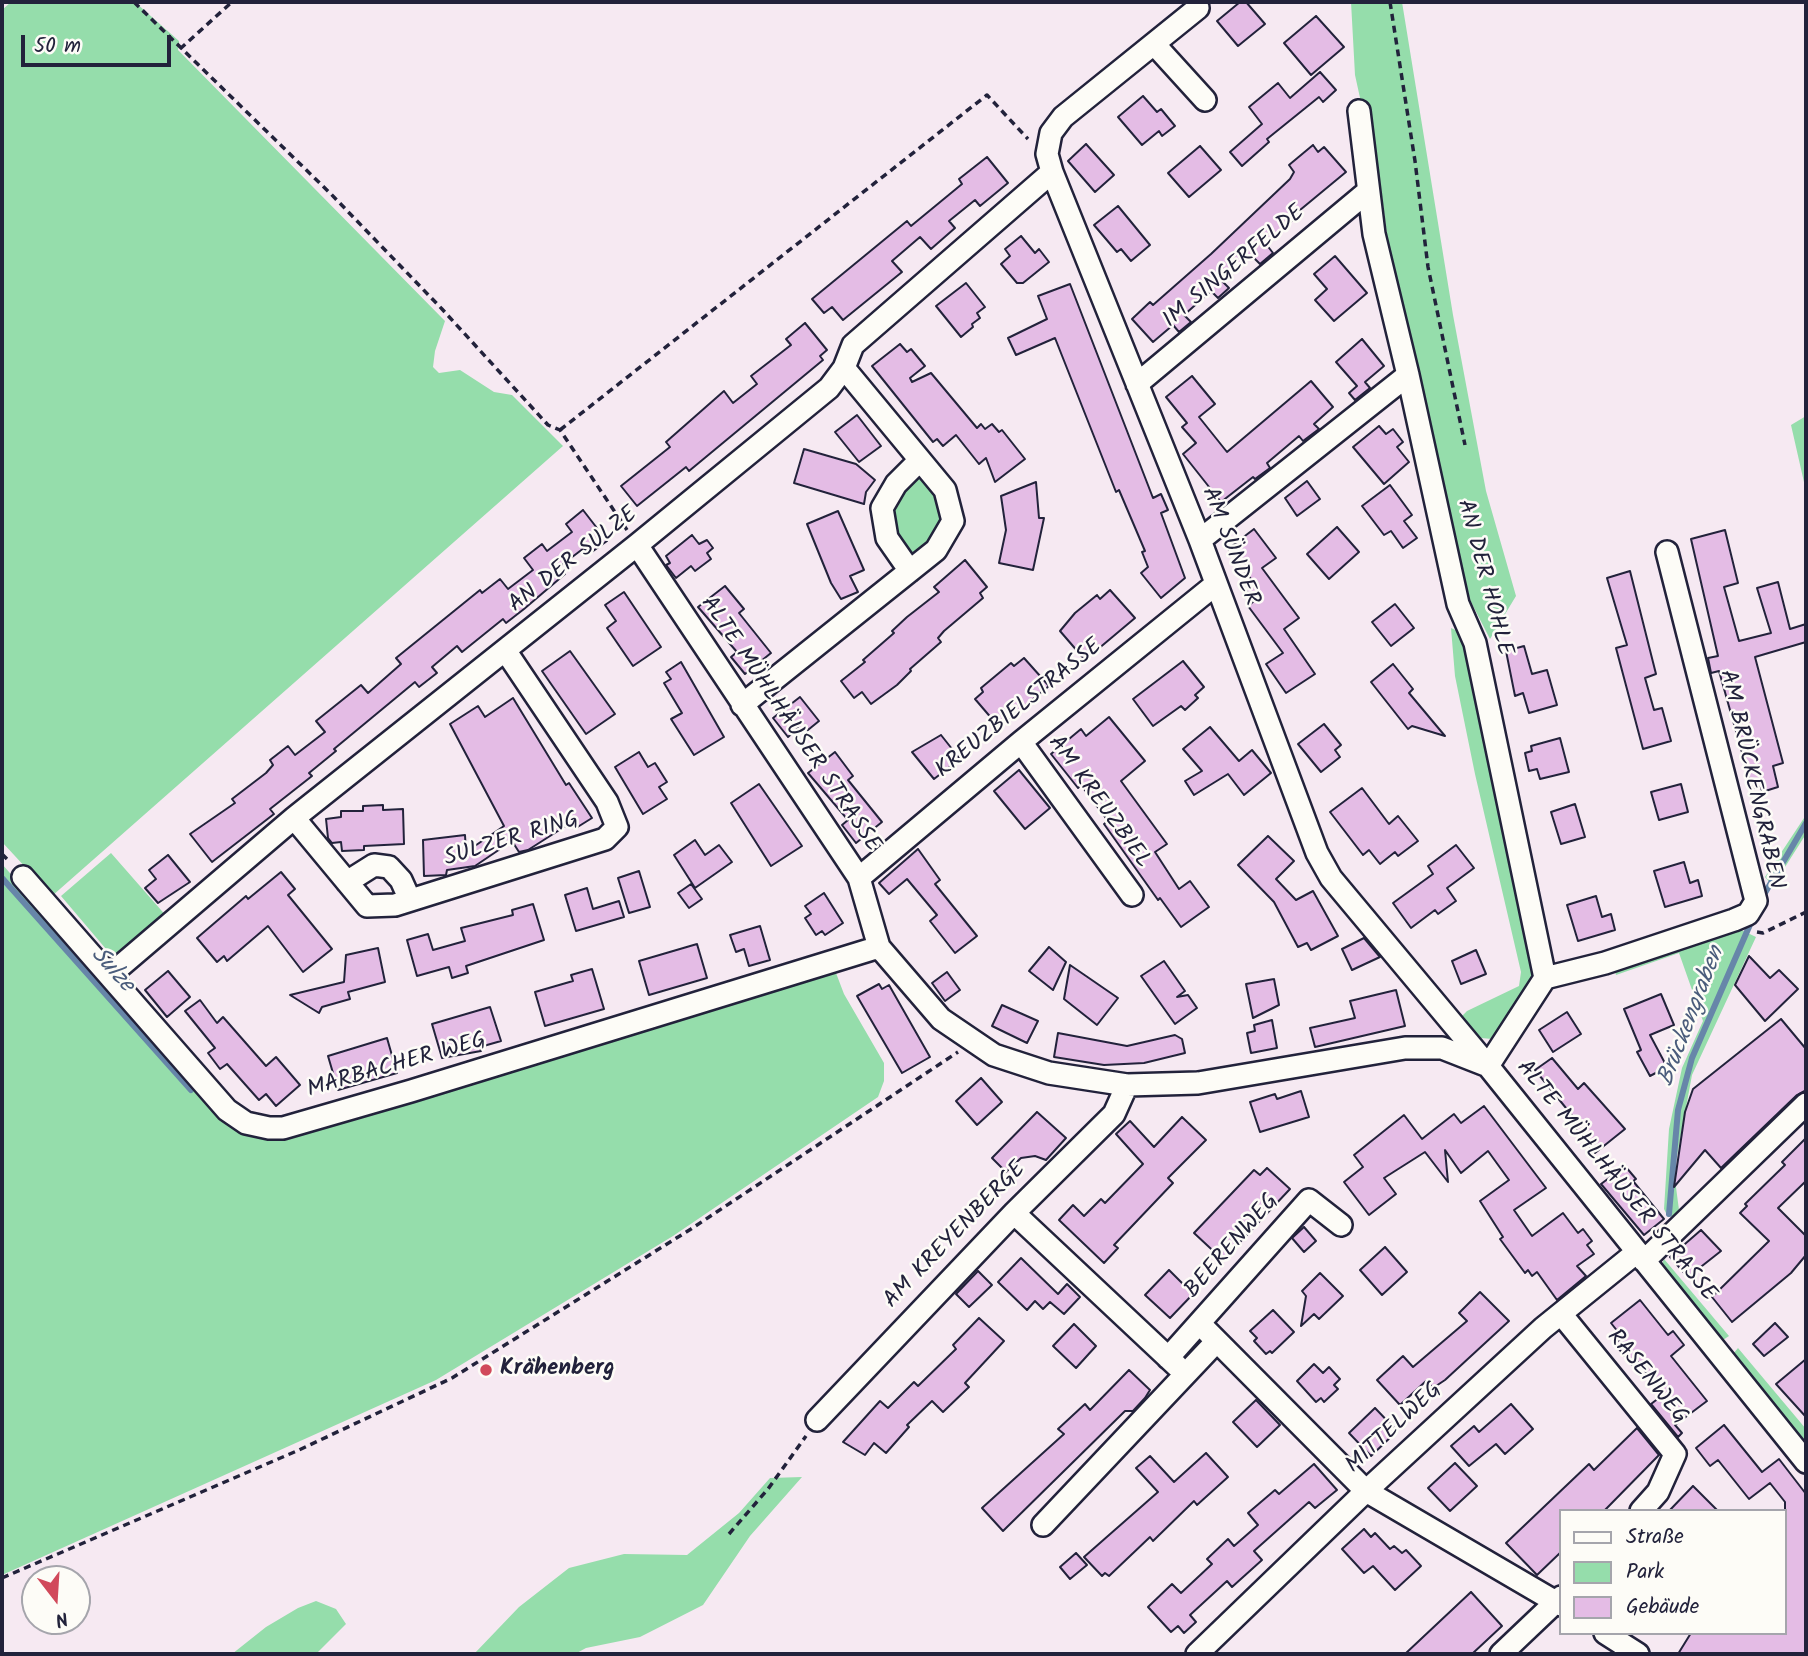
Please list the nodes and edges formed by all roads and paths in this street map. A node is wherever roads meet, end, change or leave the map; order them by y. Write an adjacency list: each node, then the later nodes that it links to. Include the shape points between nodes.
1 (134, 2): 6 (path)
2 (232, 2): 6 (path)
3 (1391, 2): 15 (path, via 1428,267)
4 (1198, 8): 5 (street)
5 (1155, 45): 7 (street); 9 (street, via 1063,117 1051,133)
6 (180, 49): 14 (path, via 356,219 548,425)
7 (1205, 100)
8 (1359, 111): 10 (street, AN DER HOHLE)
9 (1050, 163): 11 (street, AN DER SULZE, via 853,345); 13 (street, AM SÜNDER); 14 (path, via 987,95)
10 (1367, 192): 12 (street, AN DER HOHLE); 13 (street, IM SINGERFELDE)
11 (844, 369): 16 (street); 18 (street, AN DER SULZE, via 829,388)
12 (1409, 375): 17 (street); 35 (street, AN DER HOHLE, via 1458,604 1475,643)
13 (1137, 384): 17 (street, AM SÜNDER)
14 (560, 430): 18 (path)
15 (1465, 445)
16 (920, 460): 20 (street, via 896,484 882,508 887,538); 20 (street, via 945,489 953,521 936,550)
17 (1200, 541): 21 (street, AM SÜNDER)
18 (637, 545): 22 (street, AN DER SULZE); 23 (street, ALTE MÜHLHÄUSER STRASSE)
19 (1667, 552): 35 (street, AM BRÜCKENGRABEN, via 1756,901 1748,914 1734,920)
20 (910, 571): 23 (street)
21 (1216, 584): 24 (street, KREUZBIELSTRASSE); 37 (street, AM SÜNDER, via 1296,802 1326,870)
22 (505, 650): 25 (street, AN DER SULZE); 30 (street, SULZER RING, via 607,802 617,827 605,839)
23 (742, 705): 27 (street, ALTE MÜHLHÄUSER STRASSE)
24 (1021, 742): 27 (street, KREUZBIELSTRASSE); 29 (street, AM KREUZBIEL)
25 (294, 818): 28 (street, SULZER RING); 34 (street, AN DER SULZE)
26 (23, 877): 34 (street, MARBACHER WEG)
27 (859, 878): 33 (street, ALTE MÜHLHÄUSER STRASSE)
28 (347, 882): 30 (street, SULZER RING, via 367,906); 30 (street, via 374,865 389,867)
29 (1132, 895)
30 (410, 900)
31 (1806, 912): 32 (path, via 1763,933)
32 (1755, 932)
33 (878, 947): 34 (street, MARBACHER WEG, via 283,1128 246,1123 227,1110); 36 (street, ALTE MÜHLHÄUSER STRASSE, via 941,1019)
34 (110, 975)
35 (1545, 978): 37 (street)
36 (974, 1041): 38 (street, ALTE MÜHLHÄUSER STRASSE, via 994,1055 1049,1073); 54 (path, via 691,1229 452,1378 299,1450)
37 (1488, 1066): 38 (street, ALTE MÜHLHÄUSER STRASSE, via 1442,1048 1405,1048 1198,1083); 42 (street, ALTE MÜHLHÄUSER STRASSE)
38 (1128, 1085): 40 (street, AM KREYENBERGE, via 1114,1114)
39 (1806, 1104): 42 (street, MITTELWEG)
40 (1014, 1213): 46 (street); 48 (street, AM KREYENBERGE)
41 (1341, 1225): 44 (street, BEERENWEG, via 1309,1200)
42 (1641, 1256): 43 (street, MITTELWEG); 49 (street, ALTE MÜHLHÄUSER STRASSE)
43 (1562, 1315): 50 (street, MITTELWEG); 51 (street, RASENWEG, via 1675,1454 1658,1492)
44 (1200, 1324): 45 (street); 46 (street, BEERENWEG)
45 (1216, 1342): 47 (street); 50 (street)
46 (1168, 1358): 47 (street)
47 (1186, 1375): 52 (street)
48 (817, 1420): 53 (path)
49 (1806, 1462)
50 (1366, 1491): 55 (street); 57 (street, MITTELWEG)
51 (1643, 1509)
52 (1043, 1525)
53 (729, 1534)
54 (2, 1578)
55 (1560, 1601): 58 (street)
56 (1608, 1635): 59 (street)
57 (1197, 1654)
58 (1501, 1654)
59 (1637, 1654)

